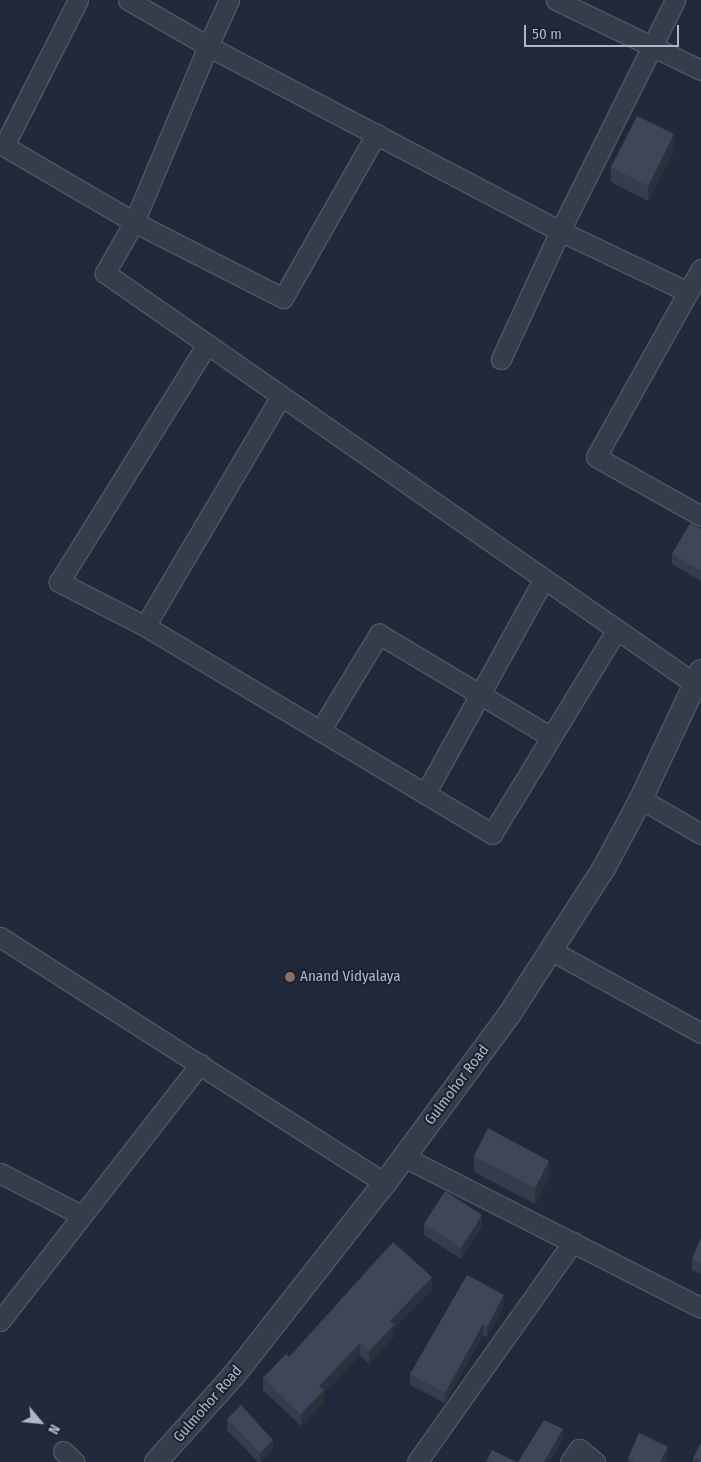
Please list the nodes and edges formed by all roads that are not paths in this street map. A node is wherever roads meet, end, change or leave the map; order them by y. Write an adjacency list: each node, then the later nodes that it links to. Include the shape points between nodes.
1 (78, 0): 10 (street, via 4,146)
2 (128, 0): 6 (street)
3 (229, 0): 6 (street)
4 (556, 0): 7 (street)
5 (675, 0): 7 (street)
6 (208, 46): 9 (street); 10 (street)
7 (653, 49): 8 (street); 11 (street)
8 (701, 70)
9 (376, 134): 10 (street, via 283,298); 11 (street)
10 (134, 222): 14 (street, via 105,273)
11 (560, 231): 13 (street); 15 (street)
12 (701, 270): 13 (street)
13 (688, 292): 17 (street, via 596,457)
14 (207, 344): 16 (street); 19 (street, via 59,582)
15 (501, 359)
16 (281, 396): 18 (street); 19 (street)
17 (701, 516)
18 (543, 580): 20 (street); 22 (street)
19 (146, 626): 23 (street)
20 (616, 631): 21 (street); 24 (street)
21 (699, 681): 26 (street, Gulmohor Road)
22 (480, 694): 23 (street, via 379,634); 24 (street); 25 (street)
23 (320, 731): 25 (street)
24 (551, 738): 25 (street, via 492,834)
25 (425, 794)
26 (641, 799): 27 (street); 29 (street, Gulmohor Road, via 604,868)
27 (701, 834)
28 (0, 937): 31 (street)
29 (552, 951): 30 (street); 32 (street, Gulmohor Road)
30 (701, 1033)
31 (200, 1064): 34 (street); 35 (street)
32 (404, 1157): 34 (street, Gulmohor Road); 36 (street)
33 (0, 1173): 35 (street)
34 (385, 1182): 39 (street, Gulmohor Road, via 235,1374)
35 (81, 1215): 38 (street)
36 (573, 1242): 37 (street); 40 (street)
37 (701, 1308)
38 (0, 1321)
39 (156, 1462)
40 (417, 1462)
41 (570, 1462): 42 (street, via 579,1449)
42 (595, 1462)

